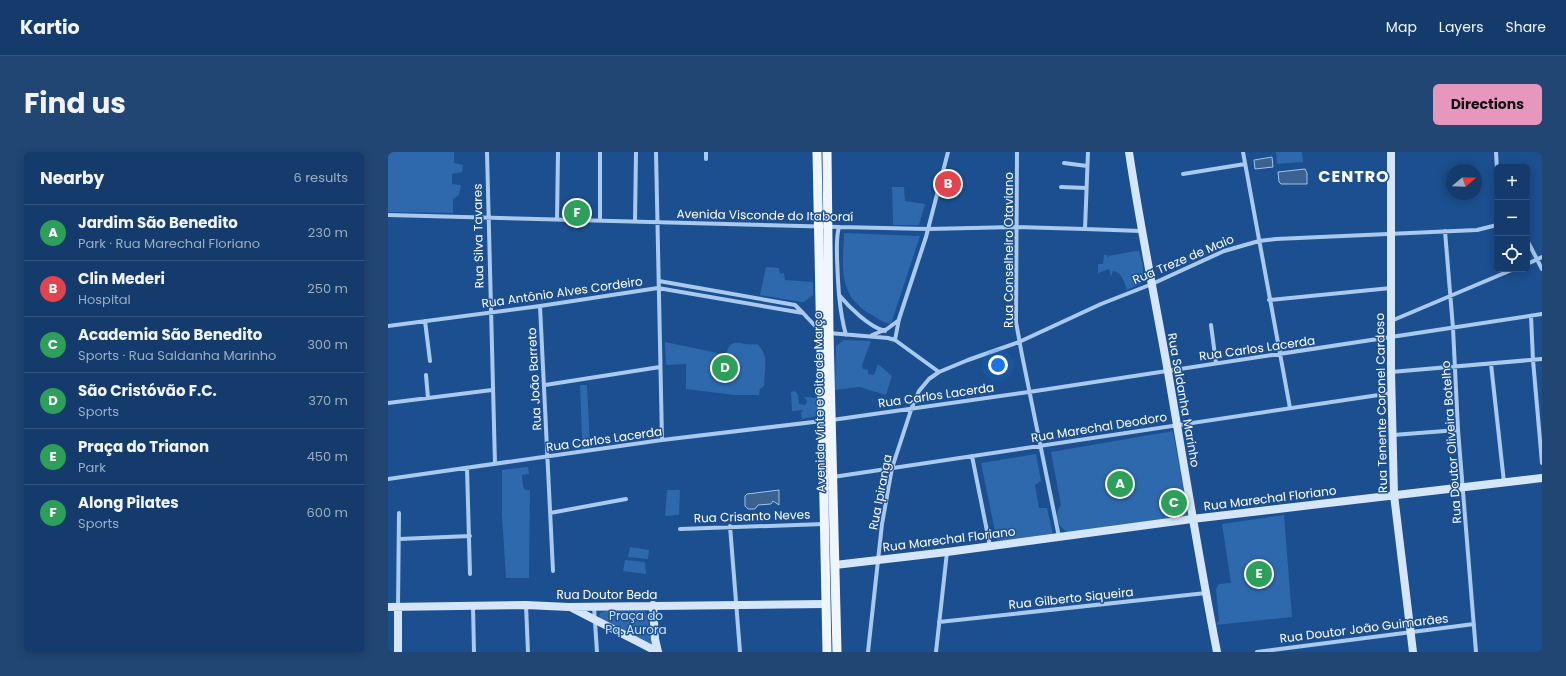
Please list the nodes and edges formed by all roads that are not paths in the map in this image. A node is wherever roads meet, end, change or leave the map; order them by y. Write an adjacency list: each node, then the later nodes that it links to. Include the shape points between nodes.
1 (487, 152): 25 (street, Rua Silva Tavares)
2 (558, 152): 26 (street)
3 (600, 152): 27 (street)
4 (636, 152): 28 (street)
5 (656, 152): 29 (street)
6 (706, 152): 16 (street)
7 (817, 152): 31 (main road, Avenida Vinte e Oito de Março)
8 (827, 152): 31 (main road, Avenida Vinte e Oito de Março)
9 (948, 152): 35 (street)
10 (1017, 152): 33 (street, Rua Conselheiro Otaviano)
11 (1088, 152): 20 (street)
12 (1129, 152): 37 (main road, Rua Saldanha Marinho)
13 (1243, 152): 18 (street)
14 (1391, 152): 38 (main road, Rua Tenente Coronel Cardoso)
15 (1496, 152): 19 (street)
16 (706, 159)
17 (1064, 163): 20 (street)
18 (1245, 164): 21 (street); 39 (street)
19 (1497, 164)
20 (1087, 166): 23 (street)
21 (1183, 174)
22 (1061, 187): 23 (street)
23 (1086, 188): 34 (street)
24 (388, 215): 25 (street, Avenida Visconde do Itaboraí)
25 (488, 218): 26 (street, Avenida Visconde do Itaboraí); 56 (street, Rua Silva Tavares)
26 (557, 220): 27 (street, Avenida Visconde do Itaboraí)
27 (600, 221): 28 (street, Avenida Visconde do Itaboraí)
28 (635, 222): 29 (street, Avenida Visconde do Itaboraí)
29 (658, 223): 31 (street, Avenida Visconde do Itaboraí); 46 (street)
30 (1494, 226): 36 (street, Rua Treze de Maio, via 1478,230)
31 (823, 227): 32 (street, Avenida Visconde do Itaboraí); 67 (main road, Avenida Vinte e Oito de Março)
32 (839, 227): 35 (street, Avenida Visconde do Itaboraí); 50 (street)
33 (1016, 227): 34 (street, Avenida Visconde do Itaboraí); 35 (street, Avenida Visconde do Itaboraí); 72 (street, Rua Conselheiro Otaviano, via 1016,322)
34 (1085, 228): 37 (street, Avenida Visconde do Itaboraí)
35 (928, 229): 60 (street)
36 (1445, 231): 38 (street, Rua Treze de Maio); 52 (street, Rua Doutor Oliveira Botelho)
37 (1141, 232): 47 (main road, Rua Saldanha Marinho)
38 (1391, 233): 39 (street, Rua Treze de Maio); 49 (main road, Rua Tenente Coronel Cardoso)
39 (1259, 241): 47 (street, Rua Treze de Maio, via 1224,251); 53 (street)
40 (1530, 246): 42 (street)
41 (1542, 257): 42 (street)
42 (1537, 259): 43 (street); 44 (street)
43 (1530, 262)
44 (1542, 269)
45 (1507, 272): 52 (street)
46 (659, 281): 48 (street); 51 (street, Rua Antônio Alves Cordeiro)
47 (1152, 284): 72 (street, Rua Treze de Maio, via 1101,304); 81 (main road, Rua Saldanha Marinho)
48 (658, 288): 54 (street, Rua Antônio Alves Cordeiro); 55 (street, Rua Antônio Alves Cordeiro); 79 (street)
49 (1391, 288): 53 (street); 62 (main road, Rua Tenente Coronel Cardoso)
50 (839, 294): 66 (street, via 865,319); 68 (street)
51 (740, 296): 54 (street); 57 (street, Rua Antônio Alves Cordeiro, via 795,305)
52 (1451, 296): 62 (street); 65 (street, Rua Doutor Oliveira Botelho)
53 (1269, 300): 73 (street)
54 (739, 302): 57 (street, Rua Antônio Alves Cordeiro)
55 (540, 306): 56 (street, Rua Antônio Alves Cordeiro); 85 (street, Rua João Barreto)
56 (490, 312): 61 (street, Rua Antônio Alves Cordeiro); 86 (street, Rua Silva Tavares)
57 (803, 313): 67 (street, Rua Antônio Alves Cordeiro)
58 (1542, 314): 59 (street, Rua Carlos Lacerda)
59 (1531, 316): 65 (street, Rua Carlos Lacerda); 75 (street)
60 (899, 319): 66 (street); 71 (street)
61 (425, 321): 64 (street, Rua Antônio Alves Cordeiro); 76 (street)
62 (1391, 321): 70 (main road, Rua Tenente Coronel Cardoso)
63 (1211, 325): 77 (street)
64 (388, 326)
65 (1454, 328): 70 (street, Rua Carlos Lacerda); 80 (street, Rua Doutor Oliveira Botelho)
66 (885, 331): 69 (street)
67 (825, 332): 68 (street); 93 (main road, Avenida Vinte e Oito de Março)
68 (846, 335): 69 (street)
69 (870, 336): 71 (street)
70 (1392, 338): 73 (street, Rua Carlos Lacerda); 83 (main road, Rua Tenente Coronel Cardoso)
71 (895, 340): 82 (street)
72 (1019, 342): 82 (street, Rua Treze de Maio); 87 (street, Rua Conselheiro Otaviano)
73 (1280, 354): 77 (street, Rua Carlos Lacerda); 92 (street)
74 (1542, 359): 75 (street)
75 (1533, 360): 78 (street); 101 (street)
76 (430, 361)
77 (1216, 363): 81 (street, Rua Carlos Lacerda)
78 (1491, 364): 80 (street); 108 (street)
79 (660, 367): 85 (street); 97 (street)
80 (1456, 367): 83 (street); 95 (street, Rua Doutor Oliveira Botelho)
81 (1168, 371): 87 (street, Rua Carlos Lacerda); 94 (main road, Rua Saldanha Marinho)
82 (939, 372): 91 (street, Rua Ipiranga, via 919,391)
83 (1391, 372): 88 (main road, Rua Tenente Coronel Cardoso)
84 (426, 375): 89 (street)
85 (544, 385): 100 (street, Rua João Barreto)
86 (492, 390): 89 (street); 102 (street, Rua Silva Tavares)
87 (1029, 392): 91 (street, Rua Carlos Lacerda); 98 (street, Rua Conselheiro Otaviano)
88 (1392, 393): 92 (street, Rua Marechal Deodoro); 96 (main road, Rua Tenente Coronel Cardoso)
89 (428, 398): 90 (street)
90 (388, 403)
91 (912, 407): 93 (street, Rua Carlos Lacerda); 104 (street, Rua Ipiranga)
92 (1290, 408): 94 (street, Rua Marechal Deodoro)
93 (827, 420): 97 (street, Rua Carlos Lacerda); 105 (main road, Avenida Vinte e Oito de Março); 115 (main road, Avenida Vinte e Oito de Março)
94 (1177, 426): 98 (street, Rua Marechal Deodoro); 114 (main road, Rua Saldanha Marinho)
95 (1458, 430): 96 (street); 109 (street, Rua Doutor Oliveira Botelho)
96 (1392, 435): 110 (main road, Rua Tenente Coronel Cardoso)
97 (662, 440): 100 (street, Rua Carlos Lacerda)
98 (1041, 446): 99 (street, Rua Marechal Deodoro); 119 (street, Rua Conselheiro Otaviano)
99 (972, 456): 104 (street, Rua Marechal Deodoro); 121 (street)
100 (548, 457): 102 (street, Rua Carlos Lacerda); 113 (street, Rua João Barreto)
101 (1542, 463)
102 (494, 464): 103 (street, Rua Carlos Lacerda)
103 (467, 468): 107 (street, Rua Carlos Lacerda); 118 (street)
104 (892, 468): 105 (street, Rua Marechal Deodoro); 123 (street, Rua Ipiranga)
105 (833, 477): 124 (main road, Avenida Vinte e Oito de Março)
106 (1542, 478): 108 (main road, Rua Marechal Floriano)
107 (388, 480)
108 (1504, 482): 109 (main road, Rua Marechal Floriano)
109 (1464, 487): 110 (main road, Rua Marechal Floriano); 140 (street, Rua Doutor Oliveira Botelho)
110 (1394, 495): 114 (main road, Rua Marechal Floriano); 141 (main road, Rua Tenente Coronel Cardoso)
111 (626, 499): 113 (street)
112 (399, 513): 120 (street)
113 (550, 513): 126 (street, Rua João Barreto)
114 (1192, 519): 119 (main road, Rua Marechal Floriano); 128 (main road, Rua Saldanha Marinho)
115 (824, 524): 116 (street, Rua Crisanto Neves); 125 (main road, Avenida Vinte e Oito de Março)
116 (730, 526): 117 (street, Rua Crisanto Neves); 131 (street)
117 (680, 529)
118 (470, 536): 120 (street); 127 (street)
119 (1059, 537): 121 (main road, Rua Marechal Floriano)
120 (399, 539): 135 (street)
121 (990, 546): 122 (main road, Rua Marechal Floriano)
122 (947, 552): 123 (main road, Rua Marechal Floriano); 139 (street)
123 (878, 560): 124 (main road, Rua Marechal Floriano); 153 (street, Rua Ipiranga)
124 (835, 565): 125 (main road); 152 (main road, Avenida Vinte e Oito de Março)
125 (824, 566): 129 (main road, Avenida Vinte e Oito de Março)
126 (553, 571)
127 (470, 574)
128 (1206, 592): 139 (street, Rua Gilberto Siqueira); 155 (main road, Rua Saldanha Marinho)
129 (825, 604): 131 (main road, Rua Doutor Beda); 151 (main road, Avenida Vinte e Oito de Março)
130 (526, 605): 132 (main road, Rua Doutor Beda); 136 (main road, Rua Doutor Beda); 147 (street)
131 (737, 605): 133 (main road, Rua Doutor Beda); 150 (street)
132 (473, 606): 135 (main road, Rua Doutor Beda); 146 (street)
133 (653, 606): 137 (main road, Rua Doutor Beda); 142 (main road)
134 (388, 607): 135 (main road, Rua Doutor Beda)
135 (398, 607): 145 (main road)
136 (569, 607): 137 (main road, Rua Doutor Beda); 138 (main road)
137 (594, 607): 138 (street)
138 (594, 619): 144 (main road); 148 (street)
139 (939, 622): 154 (street)
140 (1474, 624): 141 (street, Rua Doutor João Guimarães); 159 (street, Rua Doutor Oliveira Botelho)
141 (1411, 632): 143 (street, Rua Doutor João Guimarães); 158 (main road, Rua Tenente Coronel Cardoso)
142 (655, 639): 144 (main road); 149 (main road)
143 (1309, 646): 156 (street, Rua Doutor João Guimarães); 157 (street)
144 (648, 647): 149 (main road)
145 (398, 652)
146 (474, 652)
147 (528, 652)
148 (597, 652)
149 (658, 652)
150 (740, 652)
151 (827, 652)
152 (837, 652)
153 (868, 652)
154 (936, 652)
155 (1217, 652)
156 (1257, 652)
157 (1309, 652)
158 (1413, 652)
159 (1476, 652)

